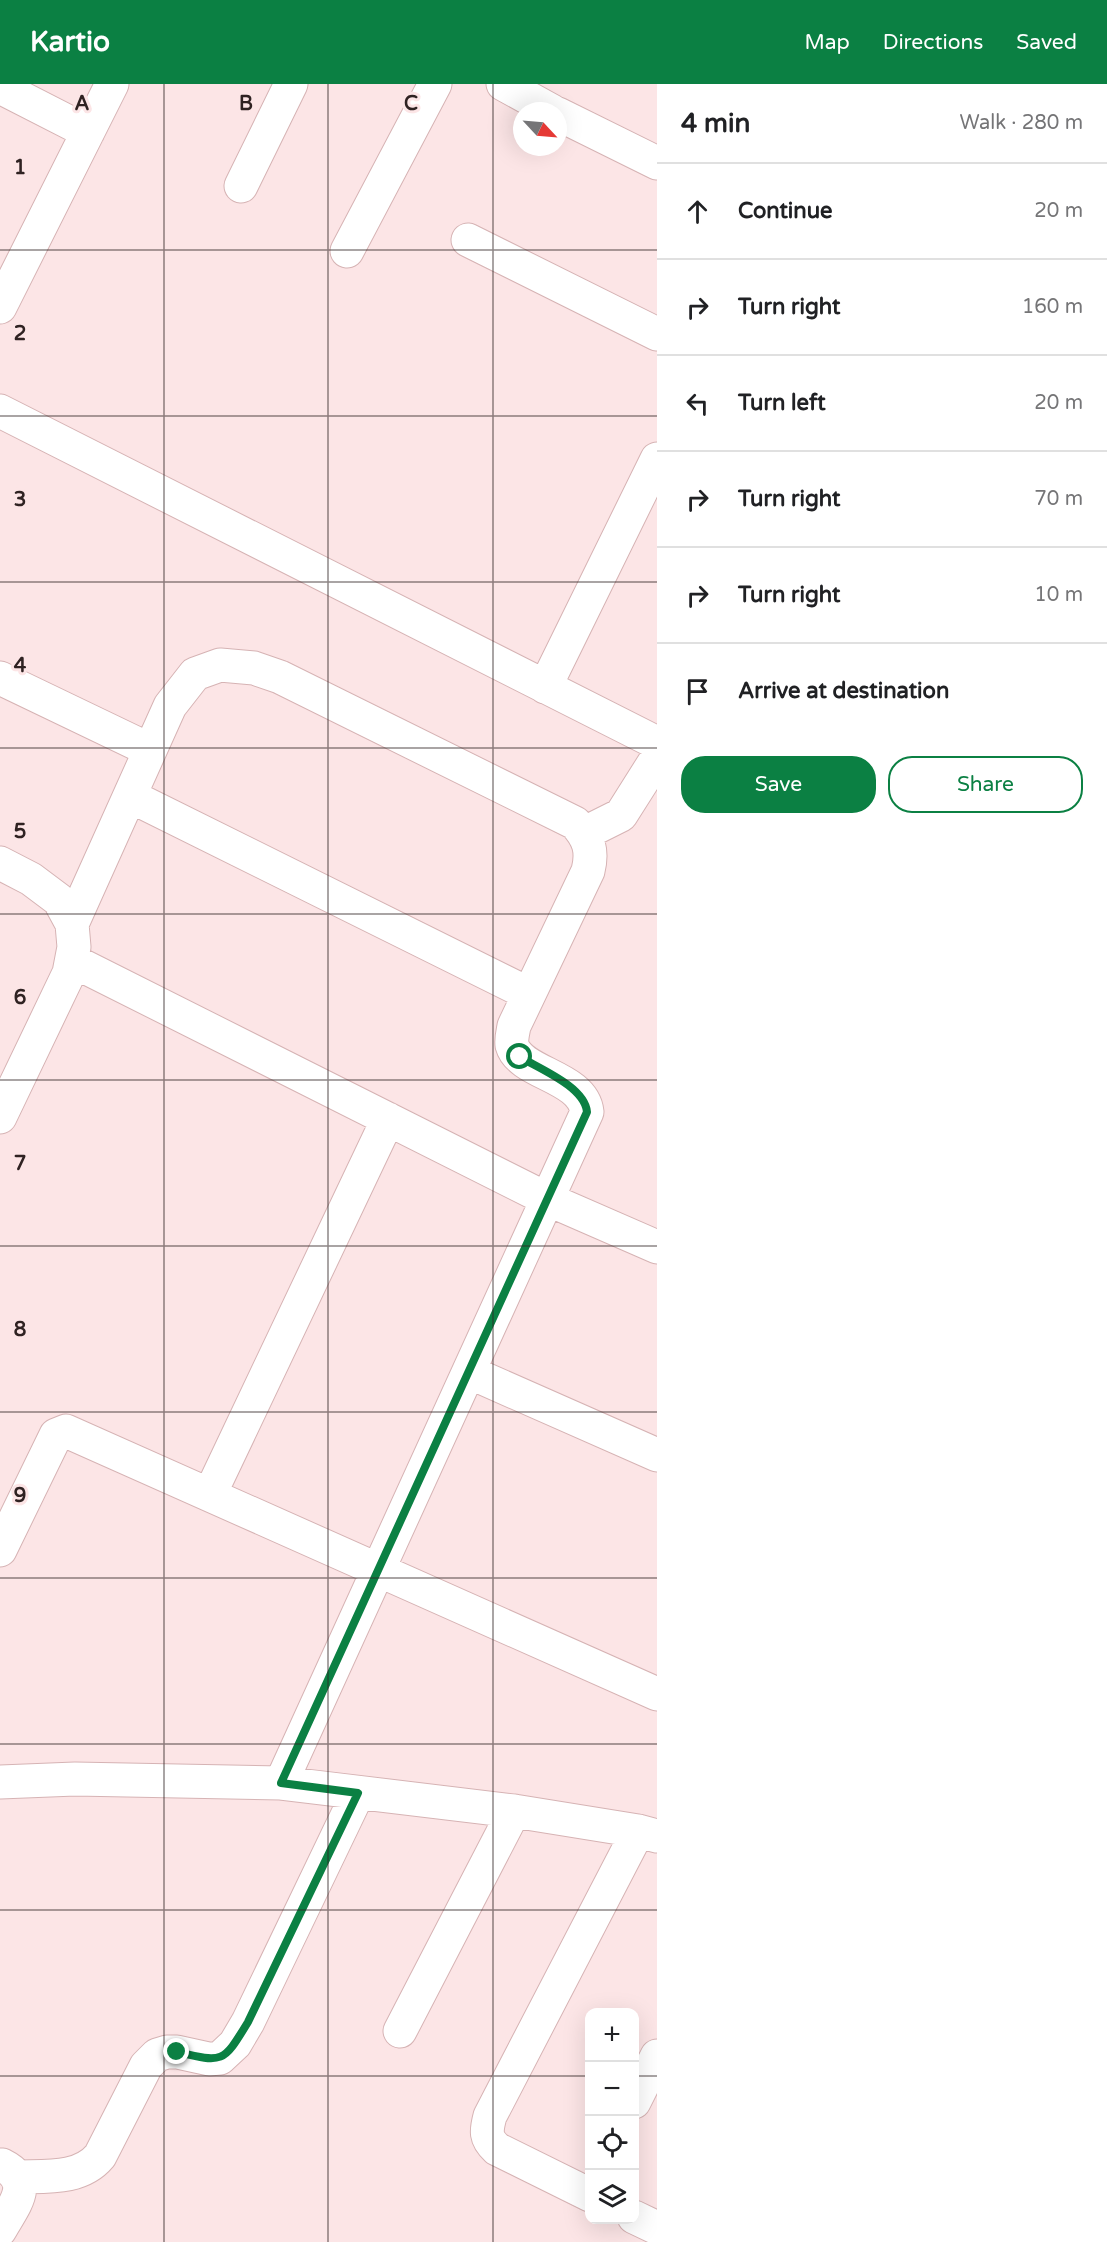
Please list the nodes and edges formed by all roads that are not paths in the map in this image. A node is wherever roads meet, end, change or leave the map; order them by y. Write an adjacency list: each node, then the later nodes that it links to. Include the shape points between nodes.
1 (112, 84): 8 (street)
2 (291, 84): 10 (street)
3 (435, 84): 12 (street)
4 (504, 84): 6 (street)
5 (0, 87): 8 (street)
6 (536, 102)
7 (567, 118): 9 (street)
8 (88, 132): 13 (street)
9 (657, 163)
10 (241, 186)
11 (468, 240): 14 (street)
12 (347, 251)
13 (0, 307)
14 (657, 334)
15 (0, 411): 18 (street)
16 (657, 459): 18 (street)
17 (0, 678): 20 (street)
18 (545, 687): 19 (street)
19 (657, 743)
20 (150, 750): 22 (street); 23 (street, via 170,706 195,674 220,664 254,668 280,677 575,823)
21 (657, 758): 23 (street, via 621,815)
22 (130, 796): 25 (street); 27 (street)
23 (585, 833): 27 (street, via 591,847 588,871)
24 (0, 863): 25 (street, via 31,879 58,900)
25 (72, 924): 26 (street)
26 (73, 961): 28 (street); 29 (street)
27 (529, 994): 30 (street, via 514,1026 511,1042 515,1051 577,1092 587,1112)
28 (0, 1117)
29 (388, 1119): 30 (street); 34 (street)
30 (548, 1199): 31 (street); 32 (street)
31 (657, 1247)
32 (469, 1371): 33 (street); 36 (street)
33 (657, 1455)
34 (210, 1494): 35 (street, via 66,1431 56,1435); 36 (street)
35 (0, 1550)
36 (378, 1571): 37 (street); 39 (street)
37 (657, 1694)
38 (0, 1782): 39 (street, via 75,1779)
39 (281, 1783): 40 (street)
40 (358, 1793): 41 (street); 46 (street, via 248,2022 227,2054 215,2060 177,2052 157,2055 146,2066 100,2156 86,2170 70,2175)
41 (514, 1811): 42 (street); 43 (street)
42 (648, 1833): 47 (street, via 490,2116 486,2131 488,2141 497,2149)
43 (400, 2031)
44 (657, 2056): 45 (street)
45 (639, 2092)
46 (9, 2171): 50 (street, via 20,2181 19,2194)
47 (585, 2193)
48 (639, 2219): 49 (street)
49 (657, 2228)
50 (0, 2230)

